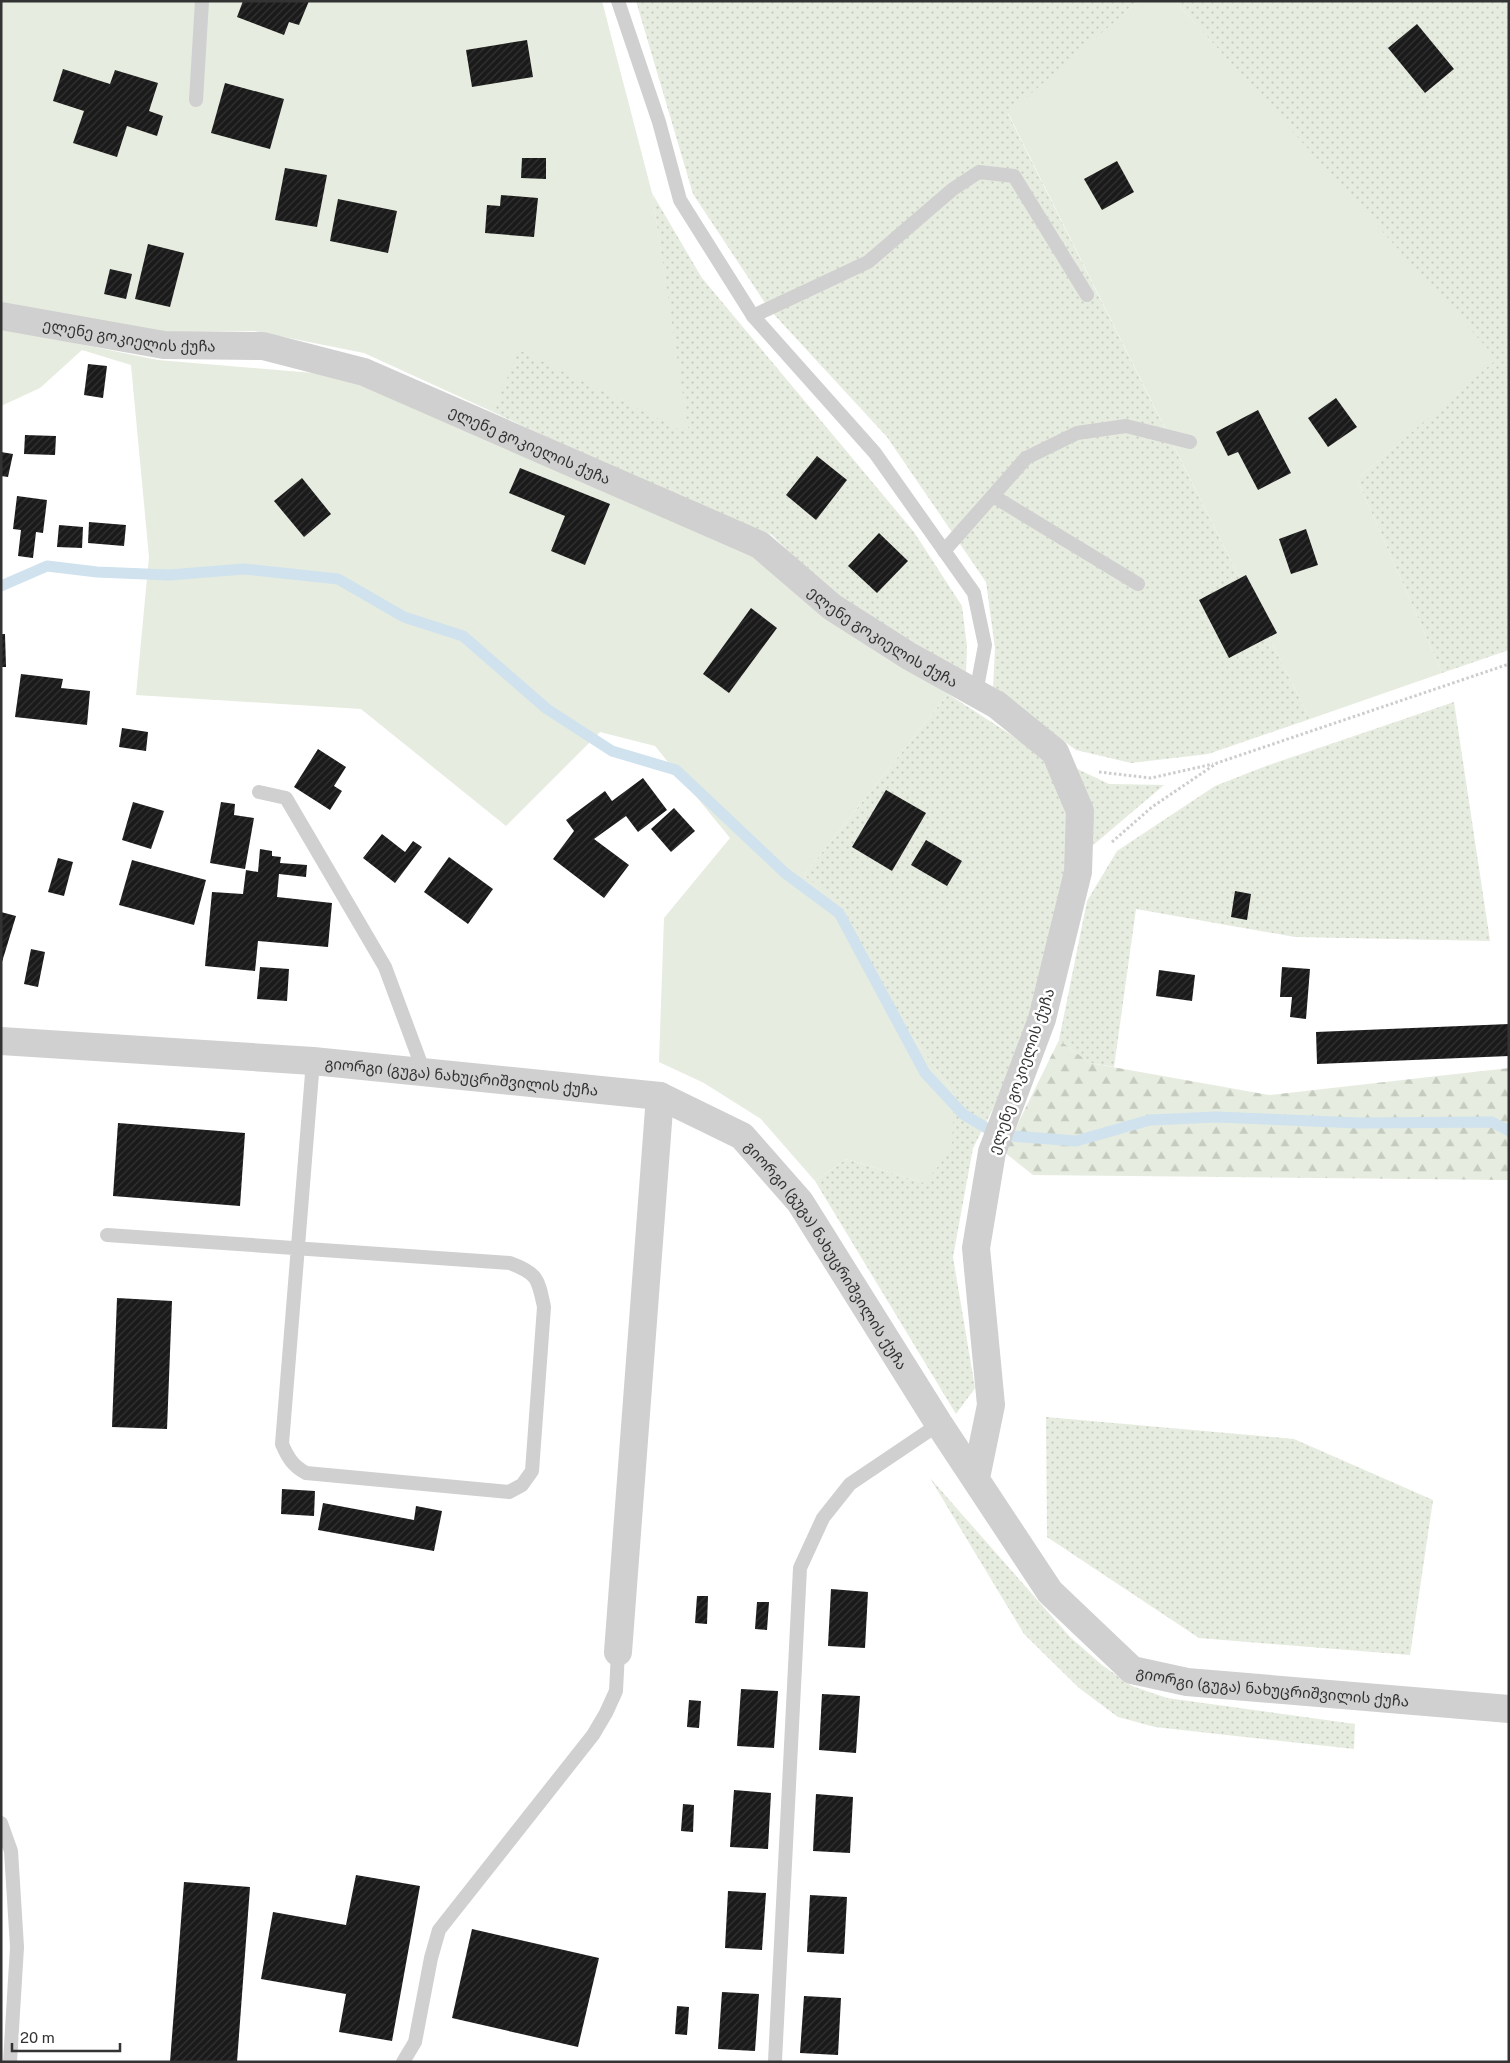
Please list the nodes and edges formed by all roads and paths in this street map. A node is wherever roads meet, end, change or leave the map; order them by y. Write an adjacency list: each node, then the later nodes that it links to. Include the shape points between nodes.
1 (202, 1): 3 (lane)
2 (618, 1): 6 (lane, via 659,122 680,200)
3 (196, 100)
4 (1088, 295): 6 (lane, via 1014,176 979,172 953,189 868,262)
5 (1, 316): 12 (street, ელენე გოკიელის ქუჩა, via 164,345 263,346 364,372 760,545 832,607 909,656)
6 (753, 316): 9 (lane, via 875,452)
7 (1190, 442): 8 (lane, via 1126,426 1077,433 1026,458)
8 (993, 496): 9 (lane); 10 (lane)
9 (944, 550): 12 (lane, via 974,593 985,645)
10 (1138, 584)
11 (1509, 664): 14 (path)
12 (976, 693): 13 (street, ელენე გოკიელის ქუჩა, via 997,705)
13 (1056, 752): 14 (path, via 1101,773 1151,778); 16 (street, ელენე გოკიელის ქუჩა, via 1080,811)
14 (1216, 763): 16 (path, via 1152,807)
15 (259, 792): 19 (lane, via 286,798 385,967)
16 (1078, 872): 24 (street, ელენე გოკიელის ქუჩა, via 1042,1019 992,1152 976,1248 991,1405)
17 (1, 1041): 18 (street, გიორგი (გუგა) ნახუცრიშვილის ქუჩა)
18 (313, 1061): 19 (street, გიორგი (გუგა) ნახუცრიშვილის ქუჩა); 22 (lane)
19 (424, 1072): 20 (street, გიორგი (გუგა) ნახუცრიშვილის ქუჩა)
20 (660, 1096): 23 (street, გიორგი (გუგა) ნახუცრიშვილის ქუჩა, via 742,1136 800,1202); 25 (street)
21 (106, 1235): 22 (lane)
22 (298, 1247): 22 (lane, via 510,1263 530,1271 539,1283 544,1307 532,1471 522,1485 509,1492 306,1473 294,1466 282,1444)
23 (939, 1424): 24 (street, გიორგი (გუგა) ნახუცრიშვილის ქუჩა); 28 (lane, via 850,1484 823,1518 800,1568)
24 (976, 1478): 26 (street, გიორგი (გუგა) ნახუცრიშვილის ქუჩა, via 1050,1592 1132,1670 1187,1682)
25 (618, 1652): 30 (lane, via 616,1691 593,1735 439,1930 415,2042)
26 (1509, 1709)
27 (1, 1823): 29 (lane, via 11,1851 18,1947)
28 (775, 2061)
29 (10, 2062)
30 (403, 2062)

